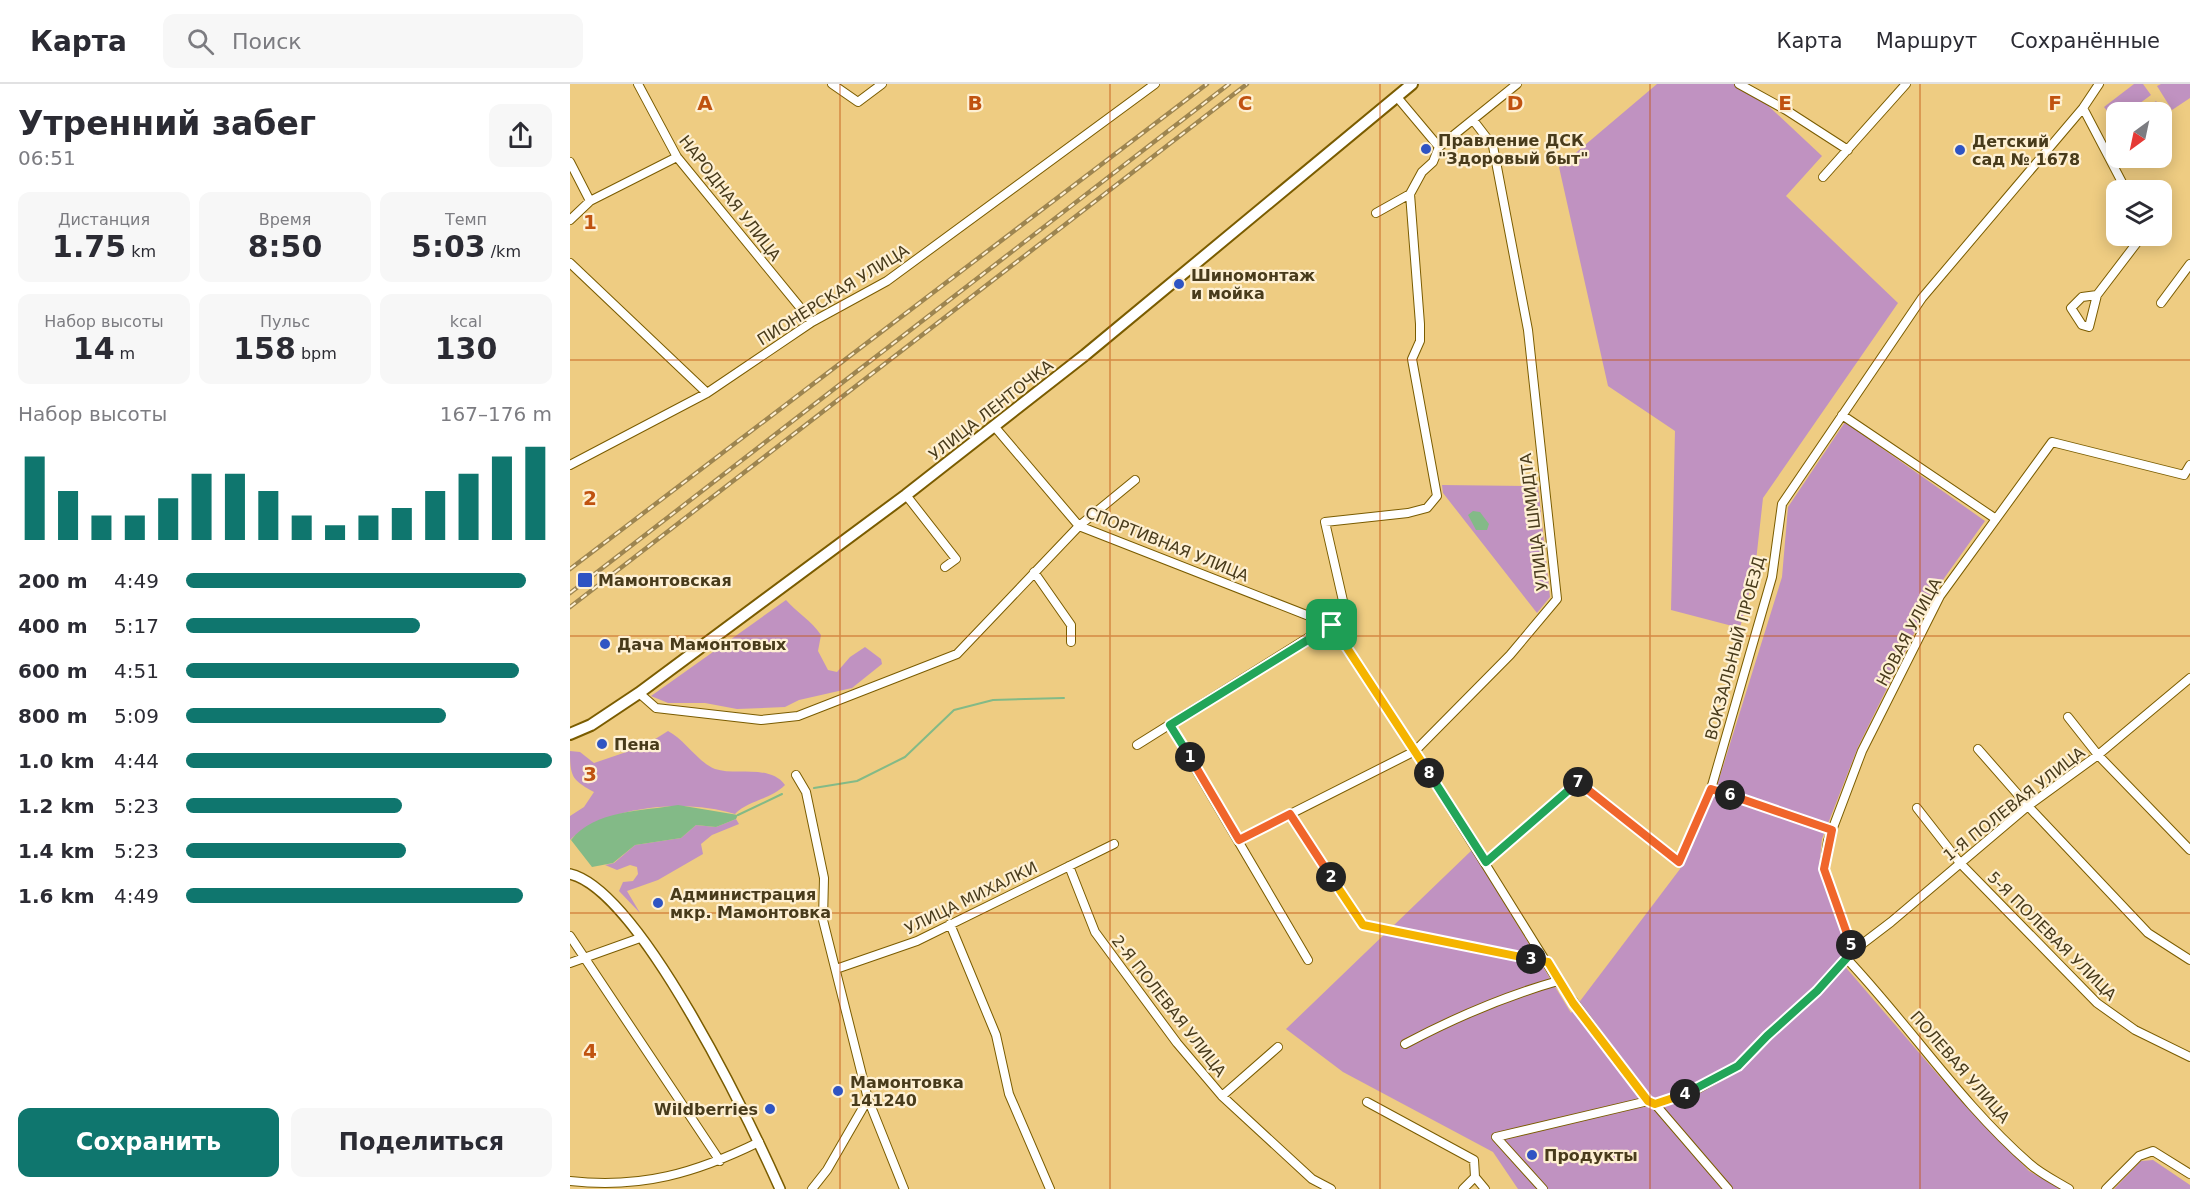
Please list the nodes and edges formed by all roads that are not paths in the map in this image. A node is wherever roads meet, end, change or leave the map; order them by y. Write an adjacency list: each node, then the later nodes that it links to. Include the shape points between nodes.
1 (638, 84): 15 (street, НАРОДНАЯ УЛИЦА)
2 (832, 84): 3 (street, via 858,102)
3 (882, 84)
4 (1155, 84): 28 (street, ПИОНЕРСКАЯ УЛИЦА, via 886,281)
5 (1412, 84): 10 (main road, УЛИЦА ЛЕНТОЧКА)
6 (1517, 84): 12 (street)
7 (1739, 84): 14 (street)
8 (1906, 84): 14 (street)
9 (2099, 84): 11 (street, ВОКЗАЛЬНЫЙ ПРОЕЗД)
10 (1397, 96): 13 (street); 31 (main road, УЛИЦА ЛЕНТОЧКА)
11 (2083, 108): 18 (street); 30 (street, ВОКЗАЛЬНЫЙ ПРОЕЗД, via 1922,298)
12 (1473, 120): 13 (street); 50 (street, УЛИЦА ШМИДТА, via 1493,146 1528,330 1557,599 1510,655)
13 (1439, 147): 19 (street)
14 (1848, 150): 17 (street)
15 (676, 157): 20 (street); 28 (street, НАРОДНАЯ УЛИЦА)
16 (570, 162): 20 (street)
17 (1823, 177)
18 (2121, 180)
19 (1410, 194): 21 (street); 41 (street, via 1420,324 1420,340 1412,359 1437,496 1427,508 1408,513 1325,522 1346,614)
20 (590, 201): 22 (street)
21 (1376, 213)
22 (570, 220)
23 (2134, 246): 26 (street)
24 (570, 263): 29 (street)
25 (2190, 264): 27 (street)
26 (2097, 295)
27 (2161, 303)
28 (812, 322): 29 (street, ПИОНЕРСКАЯ УЛИЦА)
29 (706, 393): 32 (street, ПИОНЕРСКАЯ УЛИЦА)
30 (1842, 415): 37 (street); 53 (street, ВОКЗАЛЬНЫЙ ПРОЕЗД, via 1782,504 1772,577)
31 (994, 426): 36 (main road, УЛИЦА ЛЕНТОЧКА); 38 (street, СПОРТИВНАЯ УЛИЦА)
32 (570, 465)
33 (2190, 465): 34 (street)
34 (2187, 478): 37 (street, НОВАЯ УЛИЦА, via 2052,442)
35 (1135, 480): 38 (street)
36 (906, 495): 39 (street, via 956,559); 44 (main road, УЛИЦА ЛЕНТОЧКА)
37 (1996, 519): 57 (street, НОВАЯ УЛИЦА, via 1940,596 1862,751)
38 (1079, 526): 40 (street); 41 (street, СПОРТИВНАЯ УЛИЦА)
39 (945, 567)
40 (1034, 572): 42 (street, via 1071,625); 44 (street, via 957,654 798,716 761,720 656,708)
41 (1332, 625): 46 (street); 50 (street)
42 (1071, 642)
43 (2190, 678): 51 (street, 1-Я ПОЛЕВАЯ УЛИЦА)
44 (639, 693): 47 (main road, УЛИЦА ЛЕНТОЧКА)
45 (2068, 717): 51 (street)
46 (1170, 725): 48 (street); 58 (street)
47 (570, 734)
48 (1137, 746)
49 (1978, 749): 54 (street)
50 (1415, 751): 56 (street, УЛИЦА ШМИДТА); 61 (street)
51 (2098, 755): 54 (street, 1-Я ПОЛЕВАЯ УЛИЦА); 60 (street)
52 (796, 775): 74 (street, via 806,792 824,878 823,920)
53 (1711, 789): 57 (street); 61 (street, ВОКЗАЛЬНЫЙ ПРОЕЗД, via 1679,862 1578,782)
54 (2028, 806): 62 (street, 1-Я ПОЛЕВАЯ УЛИЦА); 71 (street, via 2148,933)
55 (1917, 808): 62 (street, 5-Я ПОЛЕВАЯ УЛИЦА)
56 (1290, 814): 58 (street, УЛИЦА ШМИДТА); 72 (street, via 1363,925)
57 (1832, 830): 68 (street, НОВАЯ УЛИЦА, via 1824,869)
58 (1239, 840): 70 (street)
59 (1114, 844): 63 (street, УЛИЦА МИХАЛКИ)
60 (2190, 850)
61 (1486, 862): 72 (street)
62 (1960, 862): 68 (street, 1-Я ПОЛЕВАЯ УЛИЦА); 78 (street, 5-Я ПОЛЕВАЯ УЛИЦА, via 2097,1003 2135,1030)
63 (1069, 866): 65 (street, УЛИЦА МИХАЛКИ); 79 (street, 2-Я ПОЛЕВАЯ УЛИЦА, via 1095,932 1177,1043)
64 (570, 874): 67 (street, via 603,893)
65 (950, 924): 74 (street, УЛИЦА МИХАЛКИ, via 917,941); 91 (street, via 995,1031 1010,1094)
66 (570, 936): 69 (street)
67 (640, 938): 69 (street); 83 (street, via 680,993)
68 (1853, 951): 82 (street, 1-Я ПОЛЕВАЯ УЛИЦА, via 1738,1066 1694,1091); 97 (street, ПОЛЕВАЯ УЛИЦА, via 1847,960 1891,1006 1967,1101 2031,1166)
69 (582, 957): 73 (street); 84 (street)
70 (1308, 960)
71 (2190, 960)
72 (1548, 962): 75 (street)
73 (570, 963)
74 (836, 969): 80 (street)
75 (1558, 981): 76 (street, via 1445,1023); 82 (street)
76 (1406, 1044)
77 (1278, 1047): 79 (street)
78 (2190, 1058)
79 (1222, 1096): 92 (street, 2-Я ПОЛЕВАЯ УЛИЦА, via 1312,1179)
80 (868, 1099): 89 (street); 90 (street)
81 (1367, 1102): 86 (street, via 1474,1160)
82 (1651, 1103): 95 (street, 1-Я ПОЛЕВАЯ УЛИЦА, via 1496,1137); 96 (street)
83 (759, 1142): 84 (street); 88 (street)
84 (720, 1161): 87 (street, via 676,1178 637,1185)
85 (2190, 1174): 98 (street, via 2153,1151 2139,1156)
86 (1475, 1177): 93 (street); 94 (street)
87 (570, 1181)
88 (780, 1189)
89 (812, 1189)
90 (904, 1189)
91 (1050, 1189)
92 (1331, 1189)
93 (1463, 1189)
94 (1485, 1189)
95 (1543, 1189)
96 (1728, 1189)
97 (2069, 1189)
98 (2106, 1189)

